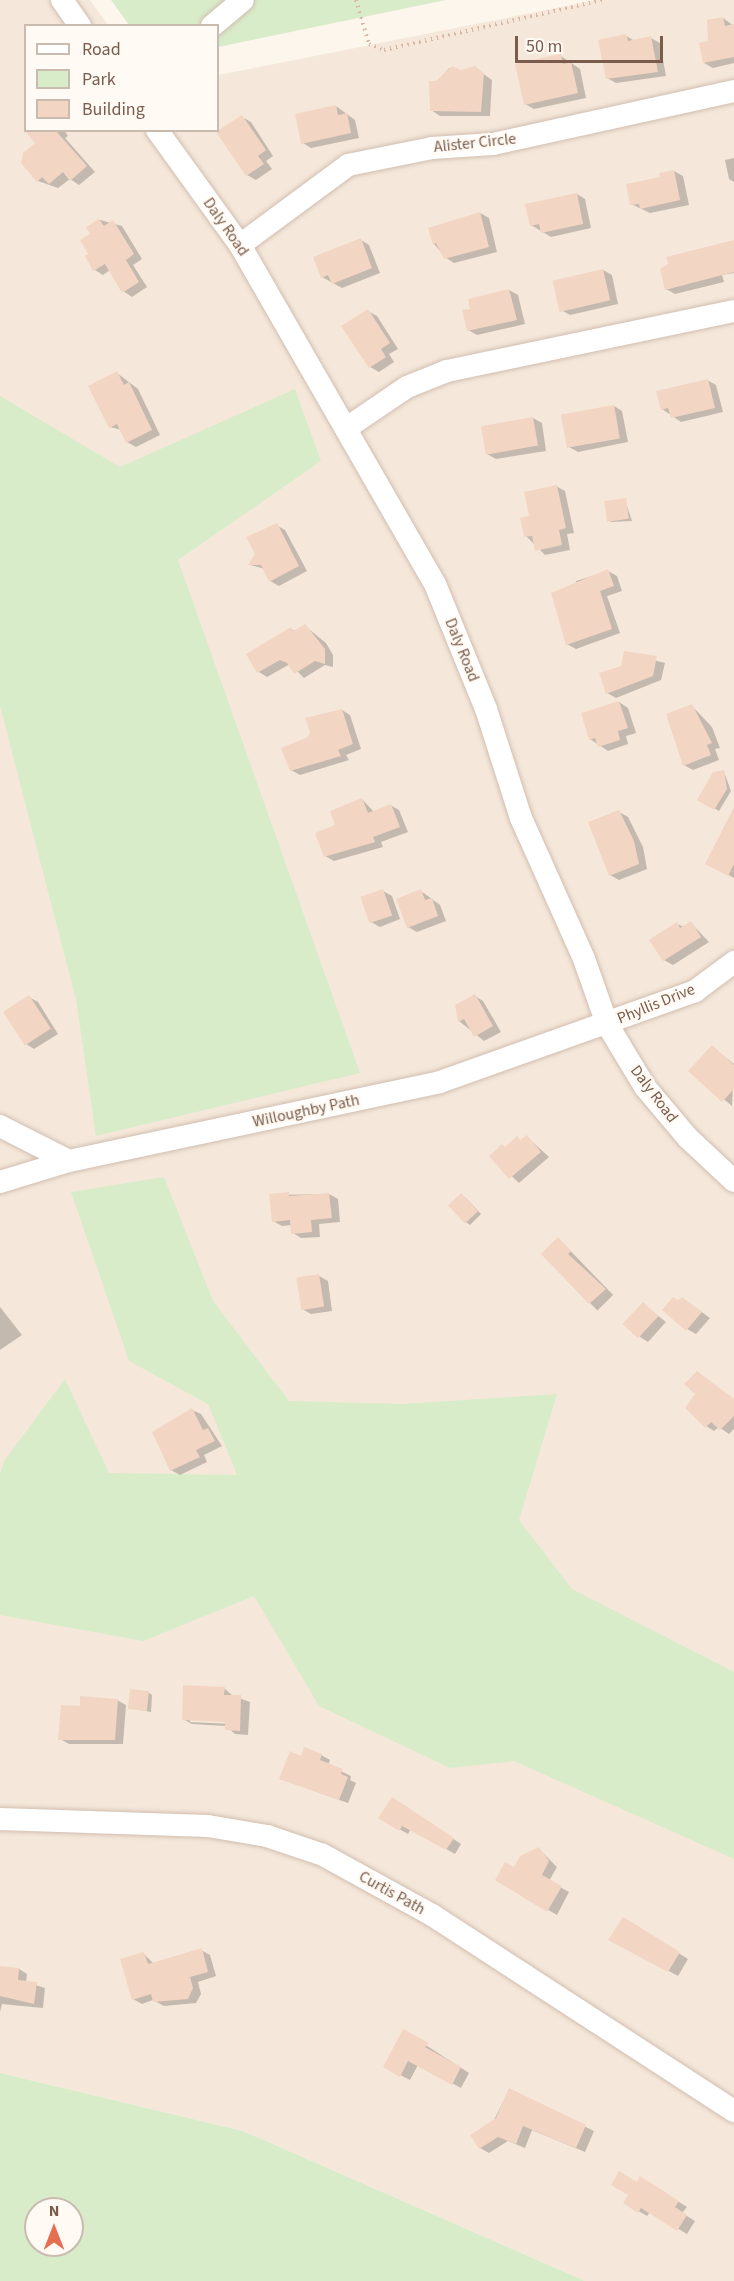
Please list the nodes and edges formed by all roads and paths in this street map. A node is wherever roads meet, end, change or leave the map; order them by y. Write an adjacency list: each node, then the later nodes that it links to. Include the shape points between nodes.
1 (62, 0): 5 (street)
2 (243, 0): 6 (street)
3 (356, 0): 4 (path, via 369,44 384,50)
4 (603, 0)
5 (79, 24)
6 (214, 24)
7 (734, 91): 9 (street, Alister Circle, via 515,140 390,154 348,165)
8 (158, 132): 9 (street, Daly Road)
9 (240, 245): 11 (street, Daly Road)
10 (734, 311): 11 (street, via 447,370 407,387)
11 (348, 427): 13 (street, Daly Road, via 435,584 486,709 521,819 584,959)
12 (734, 962): 13 (street, Phyllis Drive, via 694,991)
13 (607, 1024): 15 (street, Willoughby Path, via 440,1082); 16 (street, Daly Road, via 645,1087 688,1138)
14 (0, 1126): 15 (street)
15 (69, 1161): 17 (street, Willoughby Path)
16 (734, 1181)
17 (0, 1182)
18 (0, 1819): 19 (street, Curtis Path, via 208,1826 267,1836 323,1855 432,1914)
19 (734, 2111)

